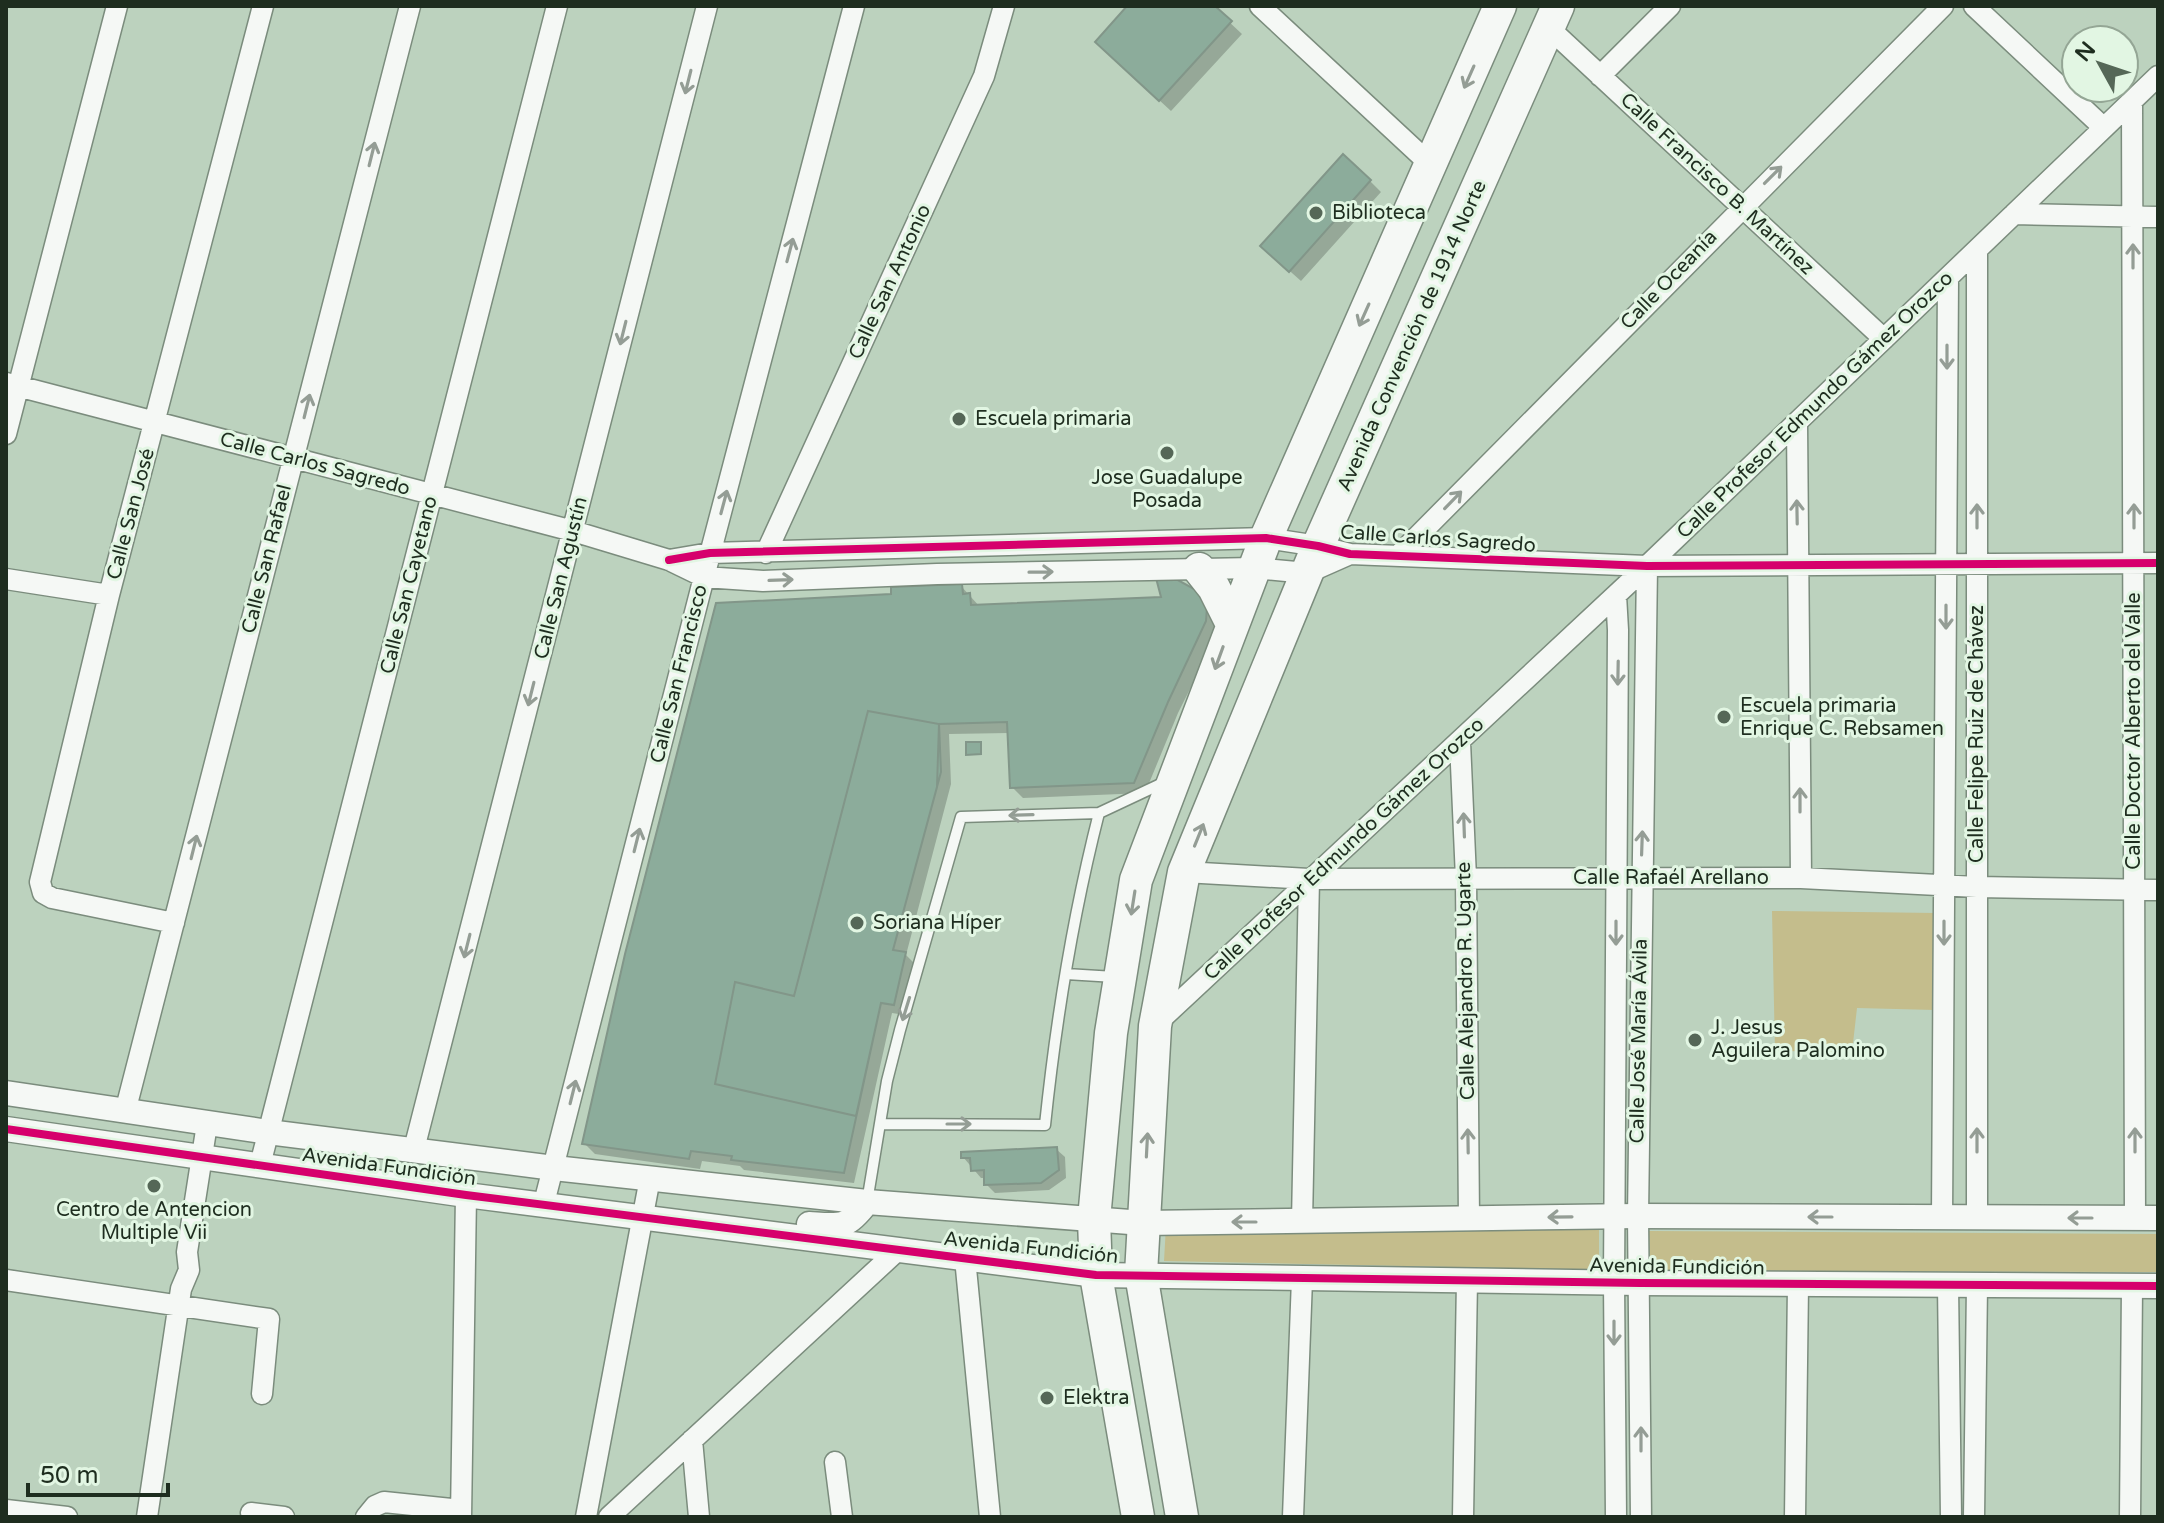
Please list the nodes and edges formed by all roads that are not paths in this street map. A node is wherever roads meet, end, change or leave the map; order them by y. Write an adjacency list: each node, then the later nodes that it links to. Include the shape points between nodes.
1 (117, 6): 28 (street)
2 (263, 6): 29 (street, Calle San José)
3 (410, 6): 32 (street, Calle San Rafael, one-way to 3)
4 (557, 6): 33 (street, Calle San Cayetano)
5 (707, 6): 34 (street, Calle San Agustín, one-way to 34)
6 (854, 6): 37 (street, Calle San Francisco, one-way to 6)
7 (1004, 6): 38 (street, Calle San Antonio, via 984,76)
8 (1260, 6): 20 (street)
9 (1500, 6): 20 (main road, one-way to 20)
10 (1670, 6): 14 (street)
11 (1943, 6): 21 (street, Calle Oceanía, one-way to 11)
12 (1974, 6): 19 (street)
13 (1553, 17): 14 (street, Calle Francisco B. Martínez); 41 (main road, Avenida Convención de 1914 Norte)
14 (1600, 76): 21 (street, Calle Francisco B. Martínez)
15 (2158, 76): 16 (street, Calle Profesor Edmundo Gámez Orozco)
16 (2140, 93)
17 (2129, 104): 19 (street, Calle Profesor Edmundo Gámez Orozco)
18 (2132, 104): 23 (street, Calle Doctor Alberto del Valle)
19 (2104, 128): 22 (street, Calle Profesor Edmundo Gámez Orozco)
20 (1430, 164): 35 (main road, one-way to 35)
21 (1741, 206): 27 (street, Calle Francisco B. Martínez); 40 (street, Calle Oceanía, one-way to 21)
22 (2014, 214): 23 (street); 25 (street, Calle Profesor Edmundo Gámez Orozco)
23 (2133, 217): 24 (street); 45 (street, Calle Doctor Alberto del Valle, one-way to 23)
24 (2158, 217)
25 (1977, 250): 26 (street, Calle Profesor Edmundo Gámez Orozco); 44 (street, Calle Felipe Ruiz de Chávez, one-way to 25)
26 (1948, 279): 27 (street, Calle Profesor Edmundo Gámez Orozco); 47 (street, Calle Felipe Ruiz de Chávez, one-way to 47)
27 (1884, 339): 30 (street, Calle Profesor Edmundo Gámez Orozco)
28 (12, 385): 29 (street, Calle Carlos Sagredo); 31 (street)
29 (155, 422): 32 (street, Calle Carlos Sagredo); 54 (street, Calle San José)
30 (1797, 423): 46 (street, one-way to 30); 48 (street, Calle Profesor Edmundo Gámez Orozco)
31 (6, 434)
32 (293, 458): 33 (street, Calle Carlos Sagredo); 70 (street, Calle San Rafael, one-way to 32)
33 (432, 494): 34 (street, Calle Carlos Sagredo); 79 (street, Calle San Cayetano)
34 (573, 531): 42 (street, Calle Carlos Sagredo); 80 (street, Calle San Agustín, one-way to 80)
35 (1266, 538): 36 (street, Calle Carlos Sagredo); 41 (street, Calle Carlos Sagredo); 49 (main road)
36 (937, 546): 38 (street, Calle Carlos Sagredo); 51 (street)
37 (710, 553): 38 (street, Calle Carlos Sagredo); 42 (street, Calle Carlos Sagredo); 52 (street, Calle San Francisco)
38 (766, 553)
39 (1350, 554): 40 (street, Calle Carlos Sagredo); 41 (street, Calle Carlos Sagredo); 41 (street, Calle Carlos Sagredo)
40 (1398, 556): 48 (street, Calle Carlos Sagredo)
41 (1312, 559): 49 (street, Calle Carlos Sagredo); 60 (main road, Avenida Convención de 1914 Norte, one-way to 41)
42 (669, 560): 52 (street, Calle Carlos Sagredo)
43 (2158, 563): 45 (street, Calle Carlos Sagredo)
44 (1977, 564): 45 (street, Calle Carlos Sagredo); 47 (street, Calle Carlos Sagredo); 67 (street, Calle Felipe Ruiz de Chávez)
45 (2134, 564): 68 (street, Calle Doctor Alberto del Valle)
46 (1798, 565): 47 (street, Calle Carlos Sagredo); 48 (street, Calle Carlos Sagredo); 64 (street, one-way to 46)
47 (1946, 565): 66 (street, Calle Felipe Ruiz de Chávez, one-way to 66)
48 (1647, 566): 55 (street, Calle Profesor Edmundo Gámez Orozco); 63 (street, Calle José María Ávila, one-way to 48)
49 (1254, 568): 50 (street, Calle Carlos Sagredo); 56 (main road)
50 (1199, 569): 51 (street, Calle Carlos Sagredo, one-way to 50); 56 (main road)
51 (937, 574): 52 (street, Calle Carlos Sagredo, one-way to 51, via 763,581)
52 (704, 577): 83 (street, Calle San Francisco, one-way to 52)
53 (6, 579): 54 (street)
54 (109, 595): 70 (street, Calle San José, via 40,882 43,893 52,898)
55 (1616, 595): 57 (street, Calle Profesor Edmundo Gámez Orozco); 62 (street, Calle José María Ávila, one-way to 62)
56 (1232, 624): 58 (main road, one-way to 58)
57 (1460, 742): 61 (street, Calle Alejandro R. Ugarte, one-way to 57); 65 (street, Calle Profesor Edmundo Gámez Orozco)
58 (1174, 778): 59 (lane); 72 (main road, one-way to 72, via 1136,880)
59 (1099, 813): 71 (lane); 77 (lane, one-way to 77, via 961,817 900,1030)
60 (1184, 872): 65 (street, Calle Rafaél Arellano); 73 (main road, Avenida Convención de 1914 Norte)
61 (1466, 878): 62 (street, Calle Rafaél Arellano); 65 (street, Calle Rafaél Arellano); 94 (street, Calle Alejandro R. Ugarte, one-way to 61)
62 (1616, 878): 63 (street, Calle Rafaél Arellano); 88 (street, Calle José María Ávila, one-way to 88)
63 (1641, 878): 64 (street, Calle Rafaél Arellano); 88 (street, Calle José María Ávila)
64 (1801, 878): 66 (street, Calle Rafaél Arellano)
65 (1309, 879): 73 (street, Calle Profesor Edmundo Gámez Orozco); 95 (street)
66 (1944, 885): 67 (street, Calle Rafaél Arellano); 90 (street, Calle Felipe Ruiz de Chávez, one-way to 90)
67 (1977, 887): 68 (street, Calle Rafaél Arellano); 91 (street, Calle Felipe Ruiz de Chávez, one-way to 67)
68 (2134, 890): 69 (street, Calle Rafaél Arellano); 92 (street, Calle Doctor Alberto del Valle, one-way to 68)
69 (2158, 890)
70 (174, 923): 75 (street, Calle San Rafael)
71 (1066, 974): 72 (lane); 77 (lane, one-way to 71, via 1045,1125)
72 (1120, 977): 93 (main road)
73 (1155, 1026): 96 (main road, Avenida Convención de 1914 Norte, one-way to 73)
74 (6, 1093): 75 (street, Avenida Fundición)
75 (125, 1112): 76 (street, Avenida Fundición)
76 (207, 1124): 79 (street, Avenida Fundición); 81 (street)
77 (881, 1124): 86 (lane)
78 (6, 1129): 81 (street, Avenida Fundición)
79 (268, 1132): 80 (street, Avenida Fundición); 82 (street, Calle San Cayetano)
80 (414, 1149): 83 (street, Avenida Fundición)
81 (201, 1155): 82 (street, Avenida Fundición); 112 (street, via 189,1270)
82 (260, 1165): 85 (street, Avenida Fundición)
83 (554, 1168): 84 (street, Avenida Fundición); 87 (street, Calle San Francisco)
84 (650, 1178): 86 (street, Avenida Fundición); 89 (street)
85 (466, 1195): 87 (street, Avenida Fundición); 118 (street)
86 (867, 1202): 93 (street, Avenida Fundición); 97 (street, via 853,1221 841,1226 798,1223)
87 (544, 1203): 89 (street, Avenida Fundición)
88 (1626, 1216): 90 (street, Avenida Fundición, one-way to 88); 94 (street, Avenida Fundición, one-way to 94); 105 (street, Calle José María Ávila); 106 (street, Calle José María Ávila)
89 (642, 1218): 97 (street, Avenida Fundición); 123 (street)
90 (1942, 1218): 91 (street, Avenida Fundición)
91 (1977, 1218): 92 (street, Avenida Fundición, one-way to 91)
92 (2146, 1218)
93 (1094, 1219): 96 (street, Avenida Fundición); 101 (main road)
94 (1469, 1219): 95 (street, Avenida Fundición)
95 (1302, 1222): 96 (street, Avenida Fundición, one-way to 96)
96 (1143, 1223): 100 (main road, Avenida Convención de 1914 Norte)
97 (756, 1232): 98 (street, Avenida Fundición)
98 (898, 1250): 99 (street, Avenida Fundición); 114 (street)
99 (965, 1258): 101 (street, Avenida Fundición); 127 (street)
100 (1141, 1274): 101 (street, Avenida Fundición); 102 (street, Avenida Fundición); 129 (main road, Avenida Convención de 1914 Norte)
101 (1096, 1275): 128 (main road)
102 (1302, 1279): 104 (street, Avenida Fundición); 130 (street)
103 (6, 1280): 112 (street)
104 (1467, 1280): 105 (street, Avenida Fundición); 131 (street)
105 (1614, 1282): 106 (street, Avenida Fundición); 132 (street, Calle José María Ávila, one-way to 132)
106 (1640, 1283): 107 (street, Avenida Fundición); 133 (street, Calle José María Ávila, one-way to 106)
107 (1798, 1285): 108 (street, Avenida Fundición); 134 (street)
108 (1948, 1285): 109 (street, Avenida Fundición); 135 (street)
109 (1977, 1285): 110 (street, Avenida Fundición); 136 (street)
110 (2132, 1286): 111 (street, Avenida Fundición); 137 (street)
111 (2158, 1286)
112 (180, 1298): 113 (street, via 269,1319); 120 (street)
113 (262, 1394)
114 (692, 1440): 124 (street); 125 (street)
115 (835, 1462): 126 (street)
116 (6, 1510): 119 (street)
117 (251, 1513): 121 (street)
118 (461, 1514): 122 (street, via 384,1502)
119 (67, 1517)
120 (147, 1517)
121 (284, 1517)
122 (366, 1517)
123 (586, 1517)
124 (609, 1517)
125 (699, 1517)
126 (842, 1517)
127 (990, 1517)
128 (1138, 1517)
129 (1182, 1517)
130 (1293, 1517)
131 (1463, 1517)
132 (1616, 1517)
133 (1641, 1517)
134 (1795, 1517)
135 (1951, 1517)
136 (1974, 1517)
137 (2130, 1517)

